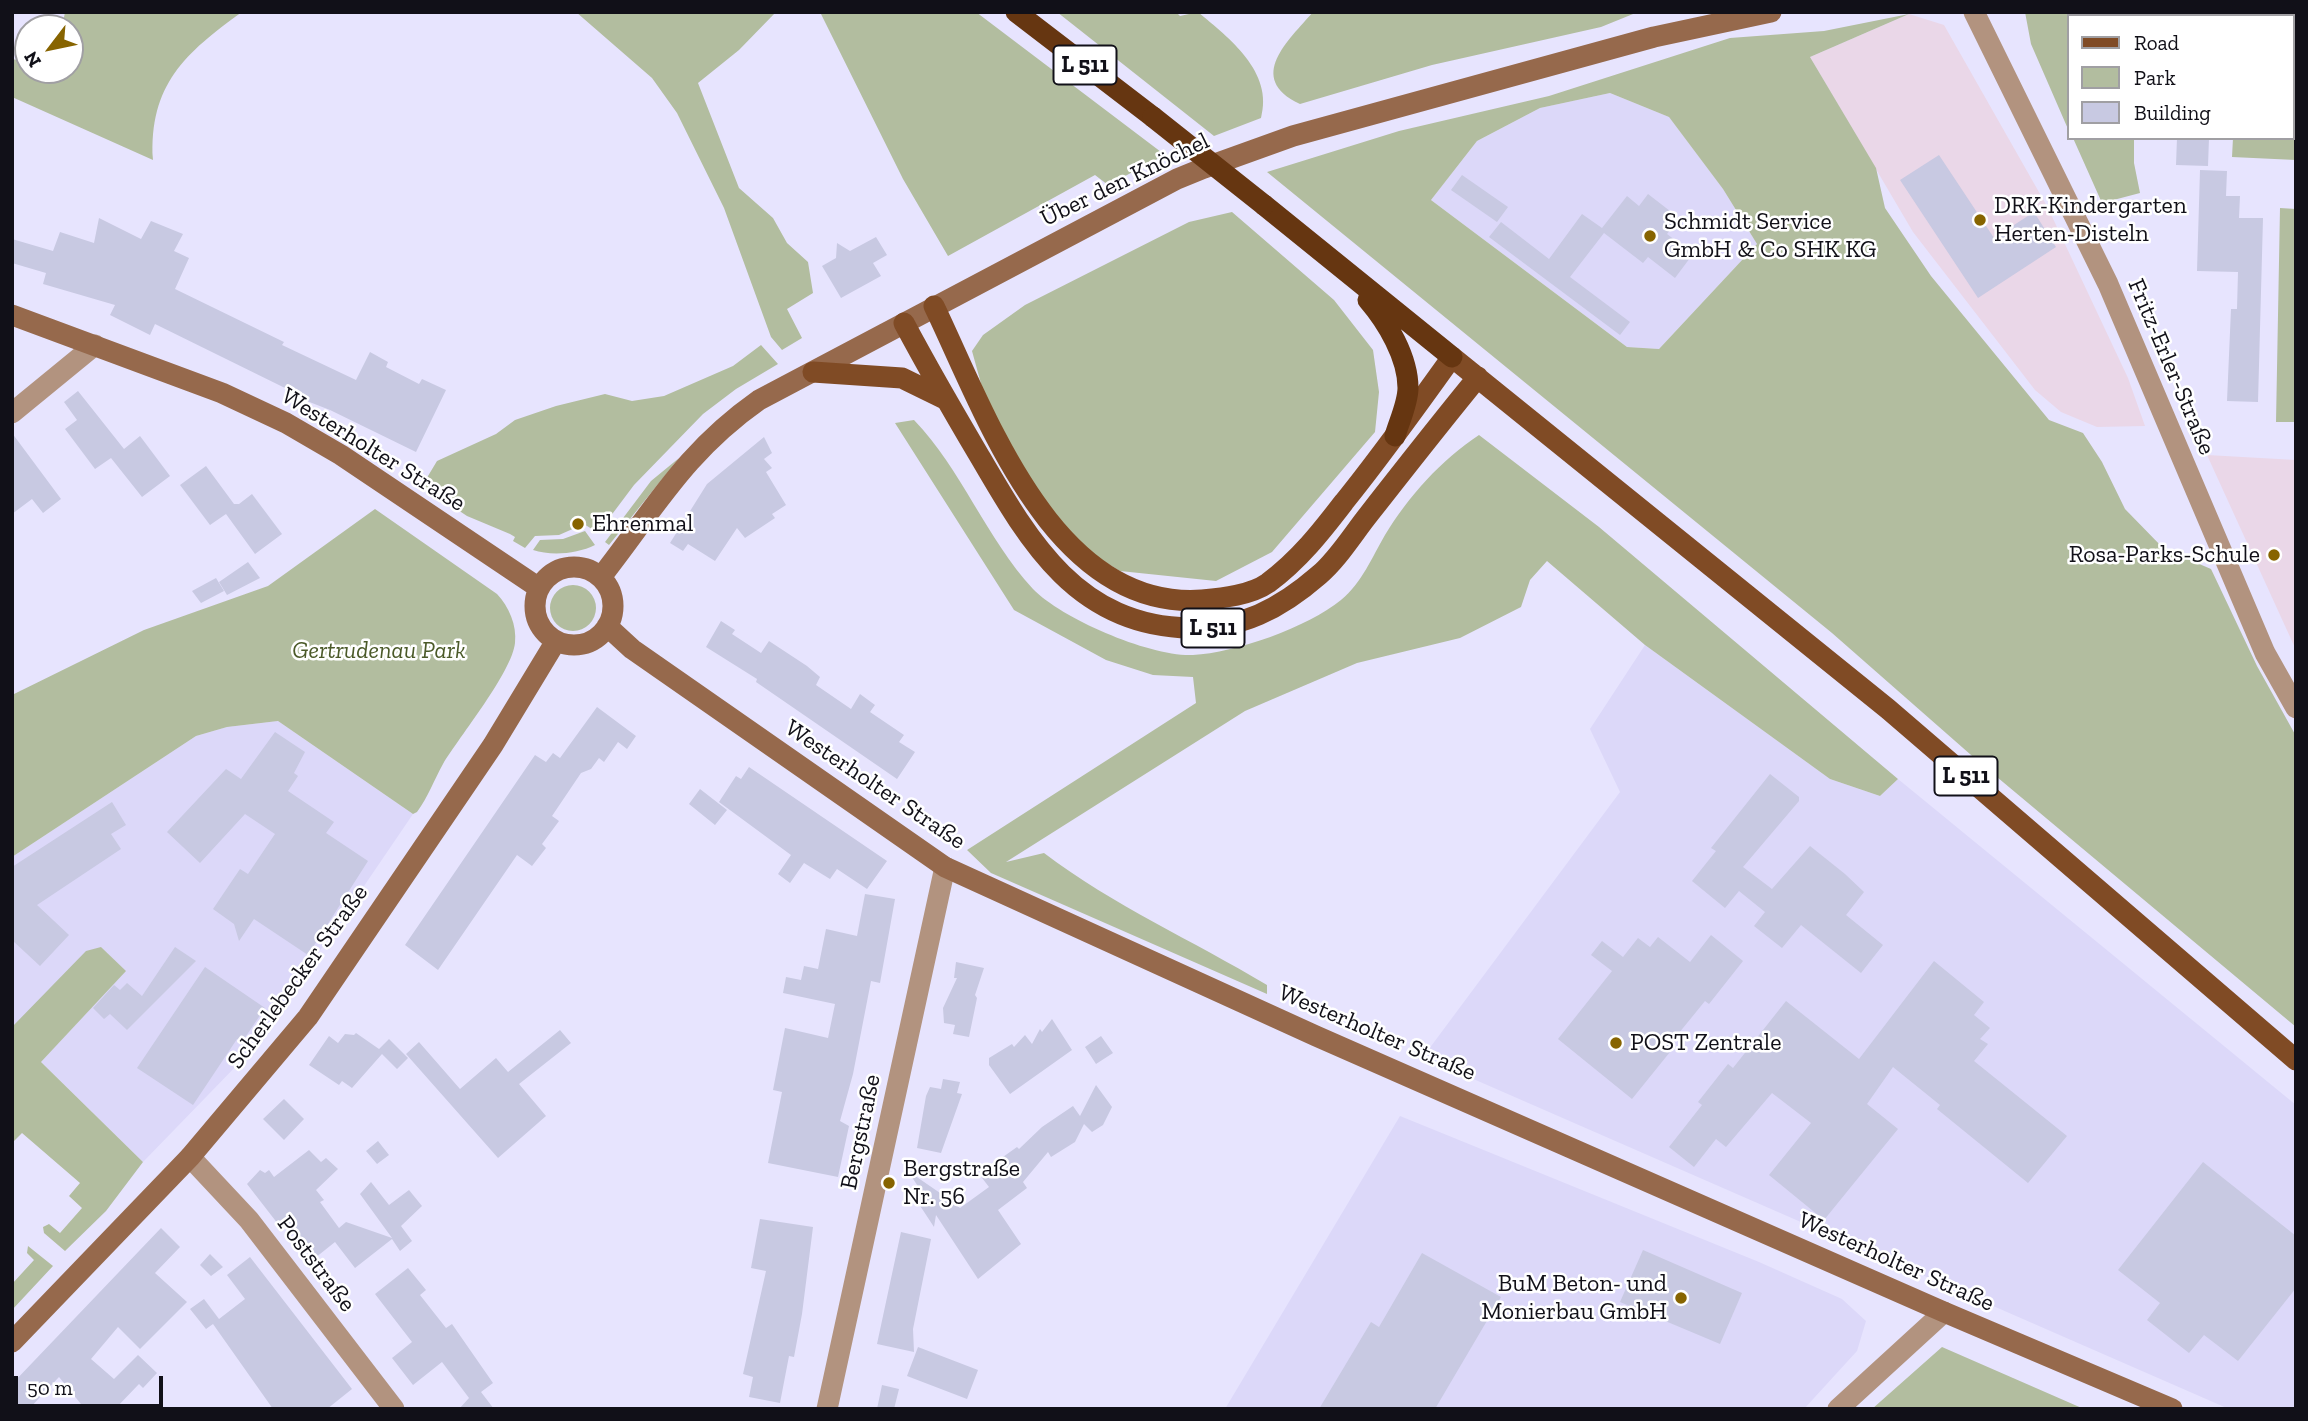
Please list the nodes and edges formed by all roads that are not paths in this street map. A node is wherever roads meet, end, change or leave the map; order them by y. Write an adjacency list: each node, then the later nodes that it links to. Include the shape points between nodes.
1 (1016, 12): 4 (highway, L 511, bridge)
2 (1770, 12): 5 (street, Über den Knöchel, via 1654,37 1293,136 1229,158 1177,179)
3 (1973, 12): 19 (street, Fritz-Erler-Straße, via 2108,284 2265,653)
4 (1336, 264): 9 (highway, L 511); 14 (highway, L 511, via 1380,314 1402,361 1408,389)
5 (934, 306): 7 (street, Über den Knöchel); 14 (main road, L 511, via 996,435 1050,525 1077,554 1141,593 1186,601 1226,598 1265,585 1303,554)
6 (12, 315): 8 (street, Westerholter Straße)
7 (904, 323): 10 (street, Über den Knöchel); 12 (main road, L 511)
8 (95, 345): 13 (street); 16 (street, Westerholter Straße, via 222,393 286,423)
9 (1452, 357): 11 (main road, L 511); 14 (main road, L 511)
10 (813, 372): 12 (main road, via 902,378); 15 (street, Über den Knöchel, via 722,426 670,482)
11 (1478, 376): 12 (main road, L 511, via 1321,573 1281,605 1248,620 1213,628 1173,628 1138,621 1102,606 1058,573 1012,514); 21 (main road, L 511, via 1888,709)
12 (947, 400)
13 (12, 413)
14 (1395, 436)
15 (601, 577): 16 (street, via 589,570 560,570); 17 (street, via 612,595)
16 (539, 588): 18 (street, via 539,624)
17 (607, 626): 18 (street, via 590,641 567,645); 20 (street, Westerholter Straße, via 632,649)
18 (556, 641): 22 (street, Scherlebecker Straße, via 493,745 308,1017)
19 (2296, 708)
20 (945, 867): 23 (street, Westerholter Straße, via 1232,999); 26 (street, Bergstraße)
21 (2296, 1060)
22 (190, 1157): 24 (street, Scherlebecker Straße); 25 (street, Poststraße, via 249,1220)
23 (1944, 1312): 27 (street); 28 (street, Westerholter Straße)
24 (12, 1342)
25 (394, 1409)
26 (827, 1409)
27 (1838, 1409)
28 (2172, 1409)

